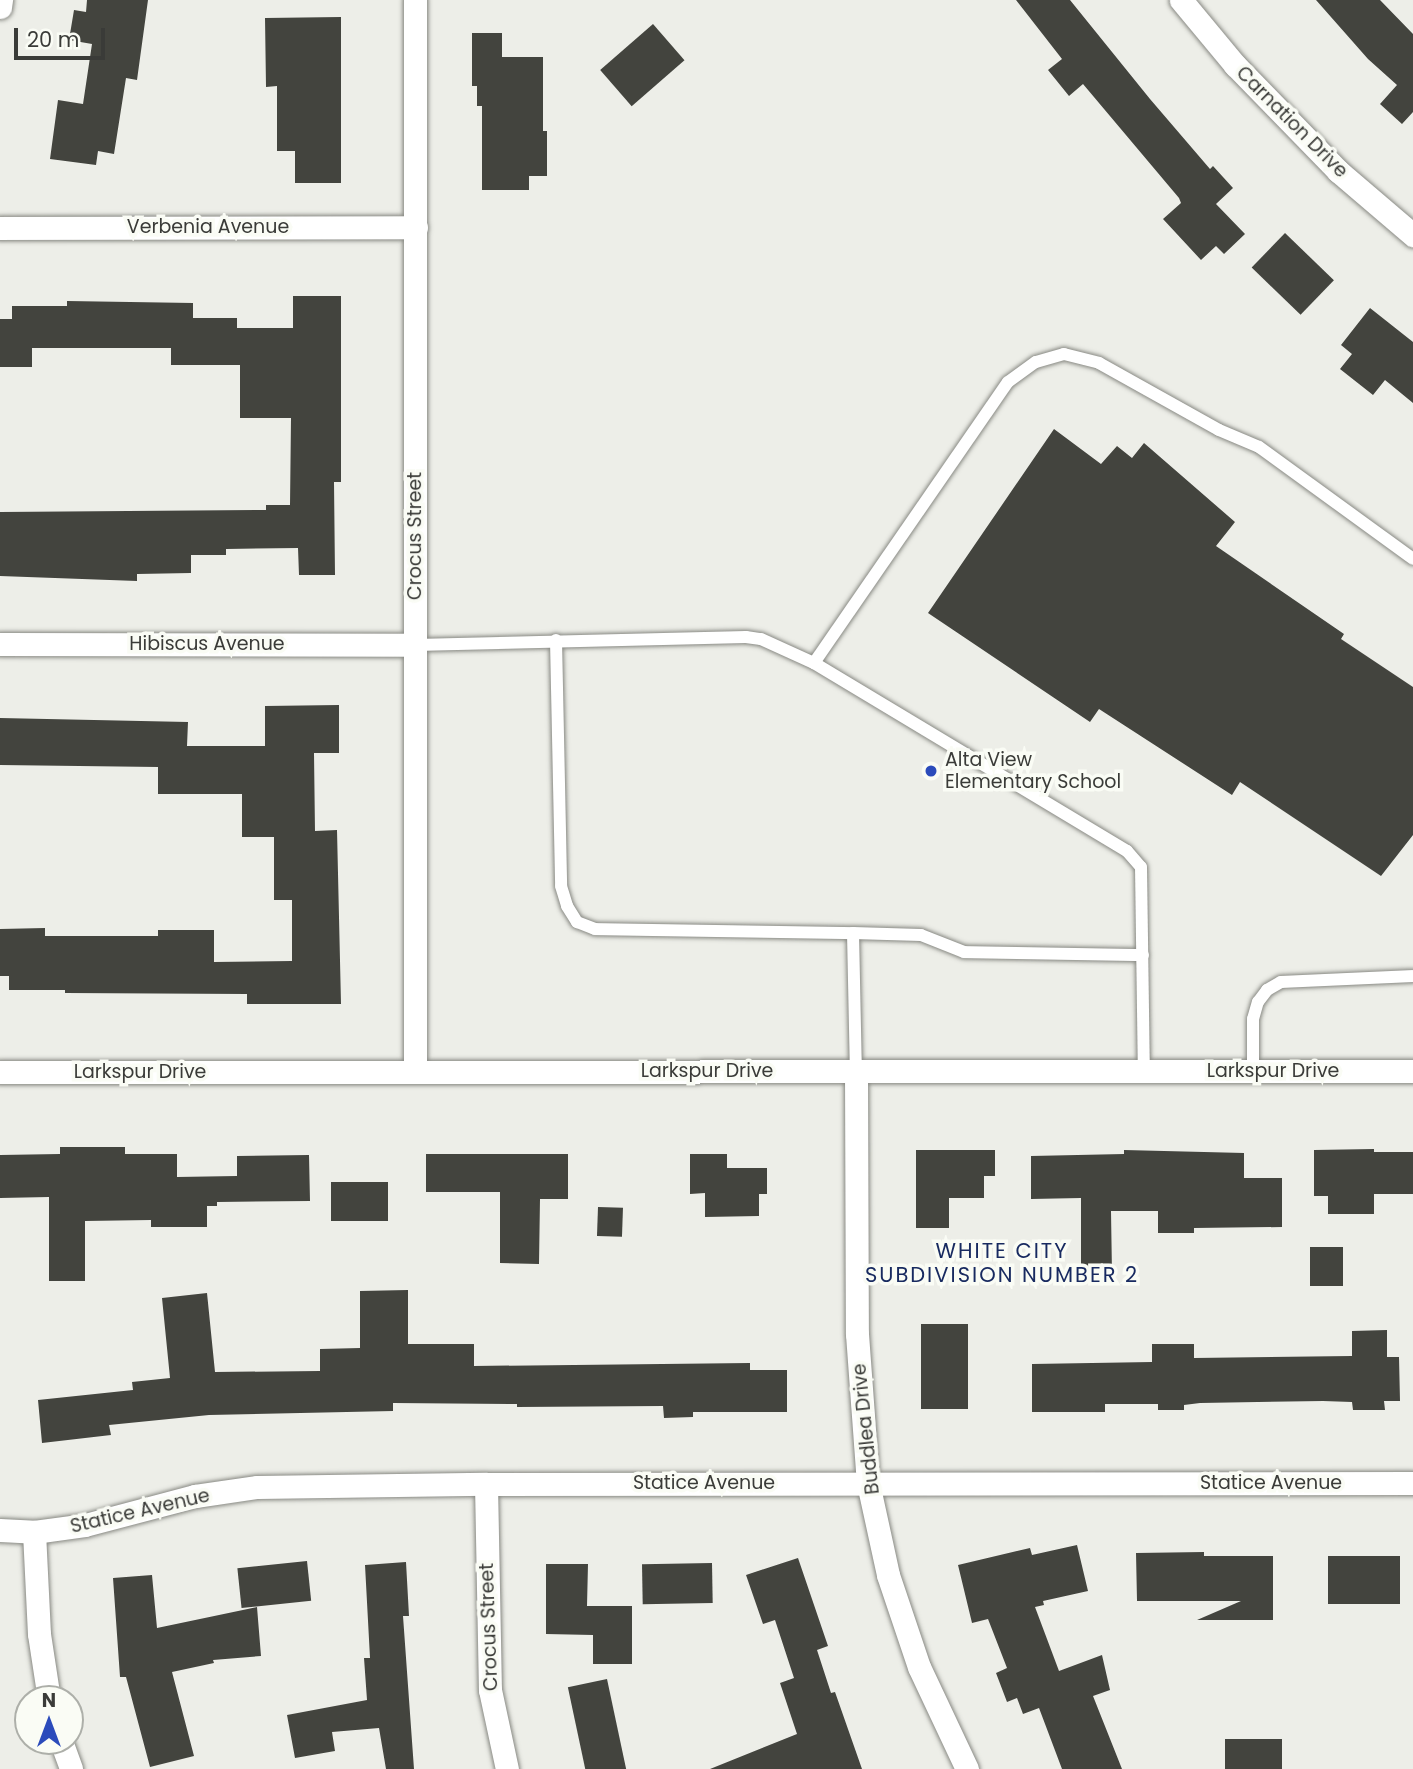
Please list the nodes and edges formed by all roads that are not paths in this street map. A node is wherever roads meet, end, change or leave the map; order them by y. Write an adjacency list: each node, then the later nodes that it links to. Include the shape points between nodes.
1 (1, 0): 4 (street)
2 (415, 0): 5 (street, Crocus Street)
3 (1181, 0): 7 (street, Carnation Drive, via 1235,65 1338,171)
4 (0, 7)
5 (416, 227): 6 (street, Verbenia Avenue); 11 (street, Crocus Street)
6 (0, 228)
7 (1413, 235)
8 (1413, 559): 12 (lane, via 1259,447 1219,430 1100,363 1064,354 1036,362 1008,383)
9 (556, 640): 11 (lane); 12 (lane, via 753,638); 13 (lane, via 561,886 577,922 595,929)
10 (0, 645): 11 (street, Hibiscus Avenue)
11 (415, 645): 16 (street, Crocus Street)
12 (814, 663): 14 (lane, via 1127,850 1140,867)
13 (853, 933): 14 (lane, via 921,935 964,952); 17 (lane)
14 (1143, 955): 18 (lane)
15 (1413, 976): 19 (lane, via 1281,982 1267,990 1253,1019)
16 (415, 1071): 17 (street, Larkspur Drive); 21 (street, Larkspur Drive)
17 (856, 1071): 18 (street, Larkspur Drive); 22 (street, Buddlea Drive, via 858,1334)
18 (1144, 1071): 19 (street, Larkspur Drive)
19 (1253, 1071): 20 (street, Larkspur Drive)
20 (1413, 1071)
21 (0, 1072)
22 (868, 1483): 23 (street, Statice Avenue); 24 (street, Statice Avenue); 29 (street, Buddlea Drive, via 888,1574 919,1667)
23 (1413, 1483)
24 (486, 1484): 26 (street, Statice Avenue, via 257,1487); 28 (street, Crocus Street, via 490,1690)
25 (0, 1530): 26 (street, Statice Avenue)
26 (34, 1532): 27 (street, via 38,1634)
27 (47, 1685)
28 (507, 1769)
29 (967, 1769)

